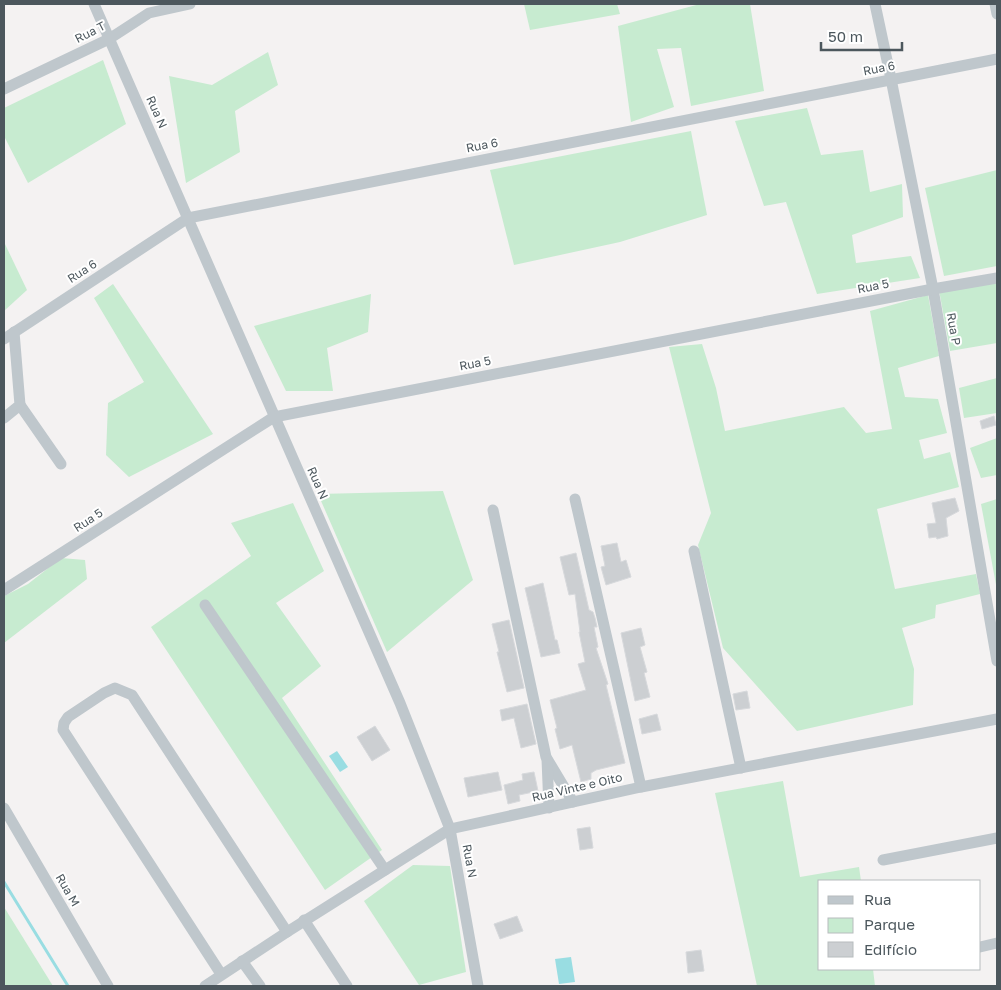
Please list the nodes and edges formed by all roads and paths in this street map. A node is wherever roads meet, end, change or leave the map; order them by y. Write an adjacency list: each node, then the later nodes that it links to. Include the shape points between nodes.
1 (94, 4): 8 (street, Rua N)
2 (141, 4): 7 (street)
3 (190, 4): 7 (street, Rua T)
4 (875, 4): 10 (street, Rua P)
5 (995, 4): 6 (street)
6 (997, 14)
7 (144, 16): 8 (street, Rua T)
8 (110, 39): 11 (street, Rua T); 12 (street, Rua N)
9 (997, 58): 10 (street, Rua 6)
10 (892, 79): 12 (street, Rua 6); 14 (street, Rua P)
11 (4, 89)
12 (188, 218): 15 (street, Rua 6); 18 (street, Rua N)
13 (997, 278): 14 (street, Rua 5)
14 (933, 288): 18 (street, Rua 5); 26 (street, Rua P)
15 (14, 332): 16 (street, Rua 6); 17 (street)
16 (4, 339)
17 (20, 405): 19 (street); 20 (street)
18 (274, 417): 24 (street, Rua 5); 34 (street, Rua N, via 400,703)
19 (4, 418)
20 (61, 464)
21 (575, 499): 30 (street)
22 (493, 510): 28 (street)
23 (694, 551): 29 (street)
24 (4, 590)
25 (205, 605): 37 (street)
26 (997, 661)
27 (997, 718): 29 (street, Rua Vinte e Oito)
28 (546, 757): 31 (street); 33 (street)
29 (741, 768): 30 (street, Rua Vinte e Oito)
30 (641, 787): 31 (street, Rua Vinte e Oito)
31 (573, 802): 33 (street, Rua Vinte e Oito)
32 (4, 808): 44 (street, Rua M)
33 (549, 808): 34 (street, Rua Vinte e Oito)
34 (450, 828): 37 (street, Rua Vinte e Oito); 48 (street, Rua N)
35 (997, 838): 36 (street)
36 (882, 860)
37 (385, 870): 38 (street, Rua Vinte e Oito)
38 (304, 920): 39 (street, Rua Vinte e Oito); 47 (street)
39 (286, 932): 42 (street, Rua Vinte e Oito); 43 (street, via 132,695 115,688 104,693 68,717 63,730)
40 (997, 944): 41 (street)
41 (981, 947)
42 (242, 961): 43 (street, Rua Vinte e Oito); 46 (street)
43 (221, 974): 45 (street, Rua Vinte e Oito)
44 (108, 986)
45 (205, 986)
46 (260, 986)
47 (347, 986)
48 (478, 986)

